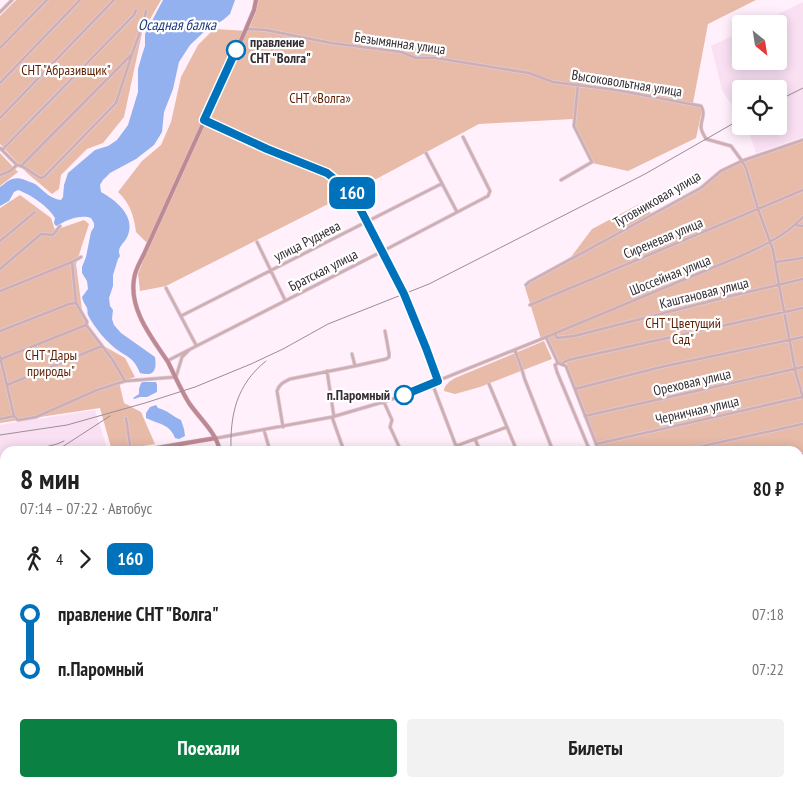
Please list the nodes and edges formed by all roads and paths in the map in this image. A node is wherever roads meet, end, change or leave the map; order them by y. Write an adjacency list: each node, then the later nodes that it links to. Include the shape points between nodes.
1 (12, 0): 8 (street)
2 (46, 0): 10 (street)
3 (80, 0): 13 (street)
4 (114, 0): 15 (street)
5 (256, 0): 9 (street)
6 (136, 10): 19 (street)
7 (146, 11): 11 (street)
8 (0, 12)
9 (246, 28): 12 (street, Безымянная улица, via 400,52 416,58 436,58 529,73); 16 (street)
10 (0, 48)
11 (132, 54): 23 (street); 23 (street, via 116,103 44,177 34,175)
12 (550, 81): 14 (street, Высоковольтная улица)
13 (0, 83)
14 (578, 84): 21 (street, Высоковольтная улица, via 701,106 704,113 701,129 706,139 731,146); 25 (street, via 574,126 592,162)
15 (0, 118)
16 (204, 120): 32 (street, via 327,173 352,193); 70 (street, via 134,278 139,313)
17 (463, 137): 30 (street, Братская улица, via 490,191 488,196)
18 (803, 140): 21 (street, Тутовниковая улица)
19 (1, 149): 22 (street)
20 (426, 153): 26 (street)
21 (742, 161): 28 (street); 47 (street, Тутовниковая улица, via 721,171 701,188)
22 (17, 165): 23 (street); 24 (street)
23 (21, 166)
24 (0, 175)
25 (561, 180)
26 (441, 184): 30 (street); 32 (street, улица Руднева)
27 (803, 190): 28 (street, Сиреневая улица)
28 (758, 209): 38 (street); 53 (street, Сиреневая улица)
29 (35, 212): 36 (street)
30 (457, 212): 39 (street, Братская улица)
31 (803, 217): 33 (street, Шоссейная улица)
32 (367, 222): 39 (street); 45 (street, улица Руднева)
33 (795, 225): 35 (street); 38 (street, Шоссейная улица)
34 (60, 226): 44 (street, via 53,235 41,234)
35 (803, 226)
36 (0, 241)
37 (257, 242): 45 (street)
38 (770, 242): 43 (street); 60 (street, Шоссейная улица)
39 (383, 252): 51 (street, Братская улица); 78 (street, via 414,317)
40 (81, 257): 42 (street)
41 (803, 258): 43 (street)
42 (72, 262): 50 (street); 52 (street)
43 (776, 262): 48 (street)
44 (0, 269)
45 (271, 271): 51 (street); 56 (street, улица Руднева)
46 (803, 280): 48 (street, Каштановая улица)
47 (526, 285)
48 (778, 285): 55 (street); 60 (street, Каштановая улица, via 574,336 556,338)
49 (166, 288): 56 (street)
50 (0, 291)
51 (285, 300): 64 (street, Братская улица)
52 (76, 303): 57 (street); 58 (street)
53 (530, 305)
54 (803, 308): 55 (street)
55 (784, 312): 63 (street); 71 (street)
56 (180, 316): 64 (street)
57 (86, 325): 65 (street); 69 (street)
58 (0, 331)
59 (385, 331): 72 (street, via 389,357)
60 (555, 333): 61 (street, Шоссейная улица)
61 (546, 337): 67 (street, Шоссейная улица); 71 (street)
62 (803, 337): 63 (street)
63 (790, 340): 74 (street); 82 (street)
64 (196, 345): 66 (street, Братская улица)
65 (102, 346): 77 (street); 81 (street)
66 (190, 349): 70 (street, Братская улица); 76 (street, via 182,357)
67 (515, 350): 78 (street, Шоссейная улица); 106 (street)
68 (352, 354): 72 (street)
69 (0, 358): 81 (street)
70 (166, 361): 76 (street)
71 (559, 363): 82 (street, via 566,366); 107 (street, via 555,365 557,372)
72 (355, 366): 75 (street)
73 (803, 367): 74 (street, Ореховая улица)
74 (796, 369): 83 (street); 86 (street, Ореховая улица)
75 (327, 371): 87 (street); 92 (street, via 290,379 278,387)
76 (176, 376): 77 (street); 94 (street, via 189,402)
77 (125, 381): 85 (street, via 36,417 18,420)
78 (438, 381): 79 (street, Шоссейная улица)
79 (432, 384): 84 (street, Шоссейная улица); 103 (street)
80 (489, 384): 91 (street)
81 (7, 385): 85 (street)
82 (575, 389): 86 (street)
83 (803, 397): 96 (street, Черничная улица)
84 (384, 402): 87 (street, Шоссейная улица); 102 (street)
85 (14, 416): 89 (street)
86 (585, 416): 96 (street)
87 (333, 417): 92 (street, Шоссейная улица); 101 (street)
88 (126, 418): 97 (street)
89 (0, 419)
90 (803, 424): 108 (street)
91 (507, 426): 95 (street); 105 (street)
92 (283, 427): 93 (street, Шоссейная улица)
93 (264, 430): 94 (street, Шоссейная улица); 100 (street)
94 (216, 438): 98 (street); 99 (street)
95 (475, 439): 103 (street); 104 (street)
96 (596, 444)
97 (130, 446)
98 (169, 446)
99 (218, 446)
100 (269, 446)
101 (342, 446)
102 (399, 446)
103 (456, 446)
104 (478, 446)
105 (515, 446)
106 (551, 446)
107 (588, 446)
108 (703, 446)

